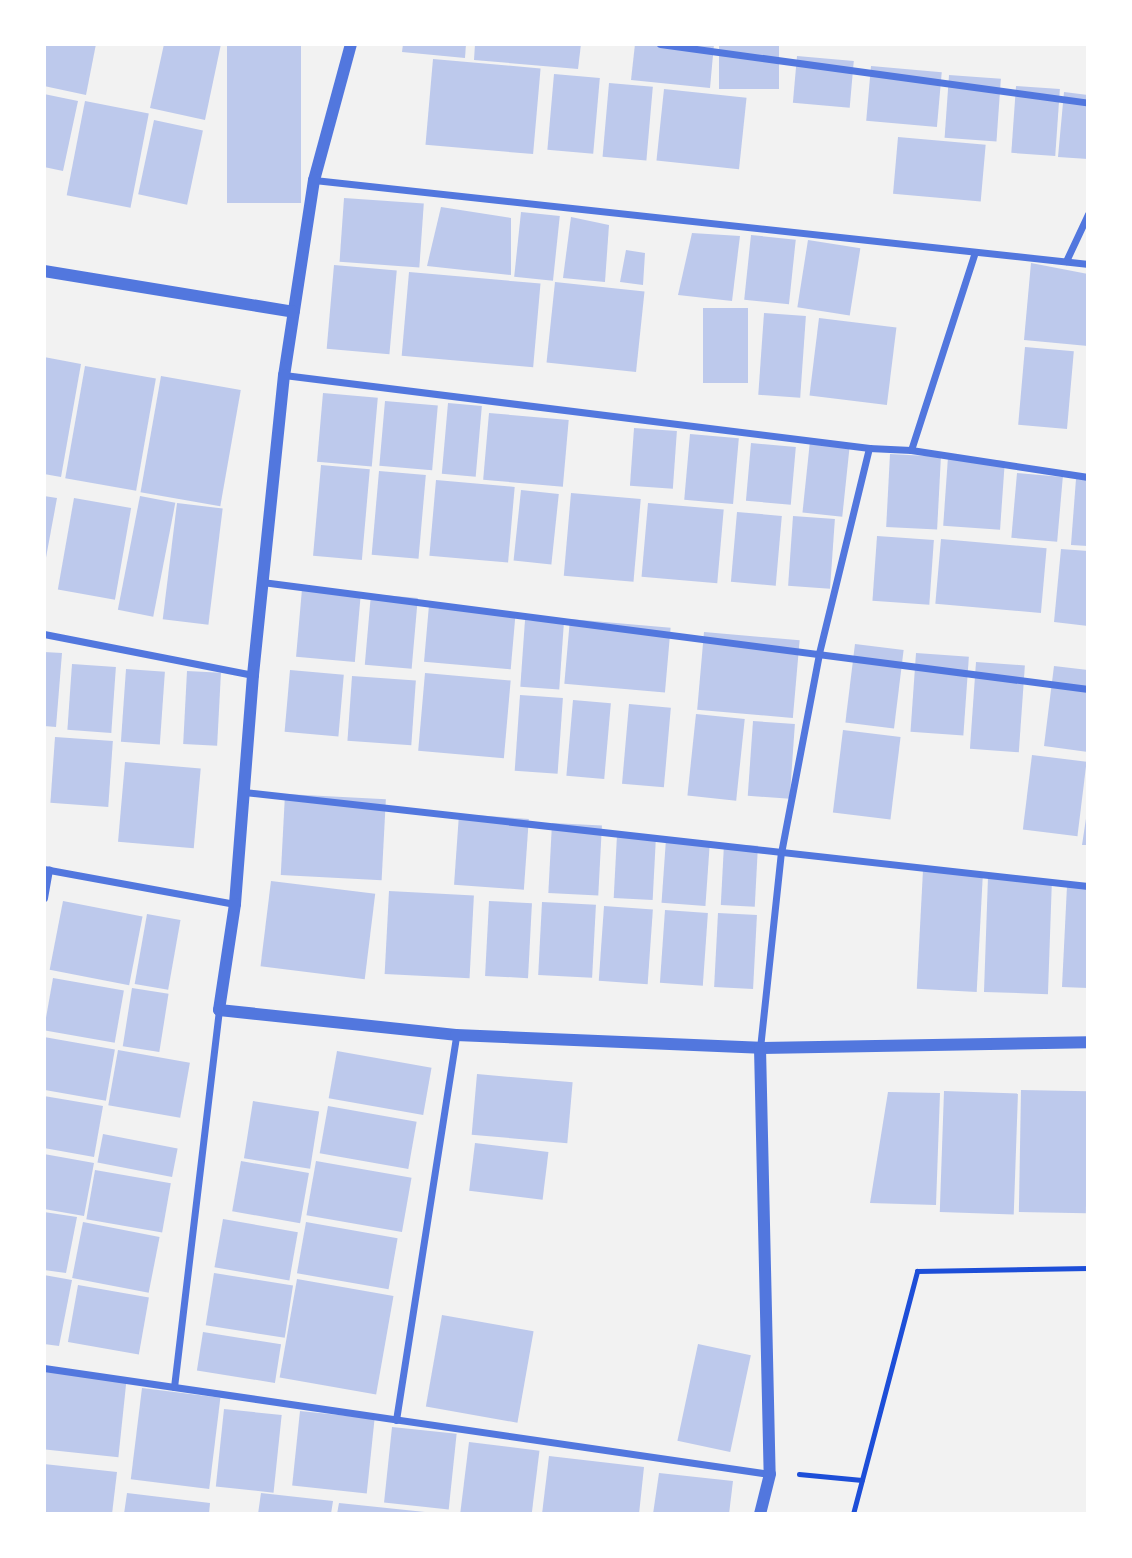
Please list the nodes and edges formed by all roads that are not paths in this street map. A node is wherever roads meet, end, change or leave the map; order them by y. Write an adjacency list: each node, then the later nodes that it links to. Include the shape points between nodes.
1 (351, 44): 4 (street)
2 (660, 44): 3 (street)
3 (1088, 103)
4 (314, 180): 6 (street); 10 (street)
5 (1088, 214): 7 (street)
6 (975, 252): 7 (street); 13 (street)
7 (1066, 261): 8 (street)
8 (1088, 264)
9 (44, 271): 10 (street)
10 (294, 312): 11 (street)
11 (284, 375): 12 (street); 15 (street)
12 (869, 448): 13 (street); 17 (street)
13 (911, 450): 14 (street)
14 (1088, 477)
15 (262, 582): 17 (street); 18 (street)
16 (44, 634): 18 (street)
17 (819, 653): 19 (street); 21 (street)
18 (253, 674): 20 (street)
19 (1088, 689)
20 (244, 792): 21 (street); 25 (street)
21 (781, 853): 23 (street); 29 (street)
22 (46, 869): 24 (street); 25 (street)
23 (1088, 886)
24 (44, 898)
25 (235, 904): 26 (street)
26 (219, 1010): 27 (street); 31 (street)
27 (456, 1035): 29 (street); 32 (street)
28 (1088, 1042): 29 (street)
29 (760, 1048): 33 (street)
30 (44, 1368): 31 (street)
31 (174, 1387): 32 (street)
32 (396, 1420): 33 (street)
33 (770, 1474): 34 (street)
34 (760, 1514)

